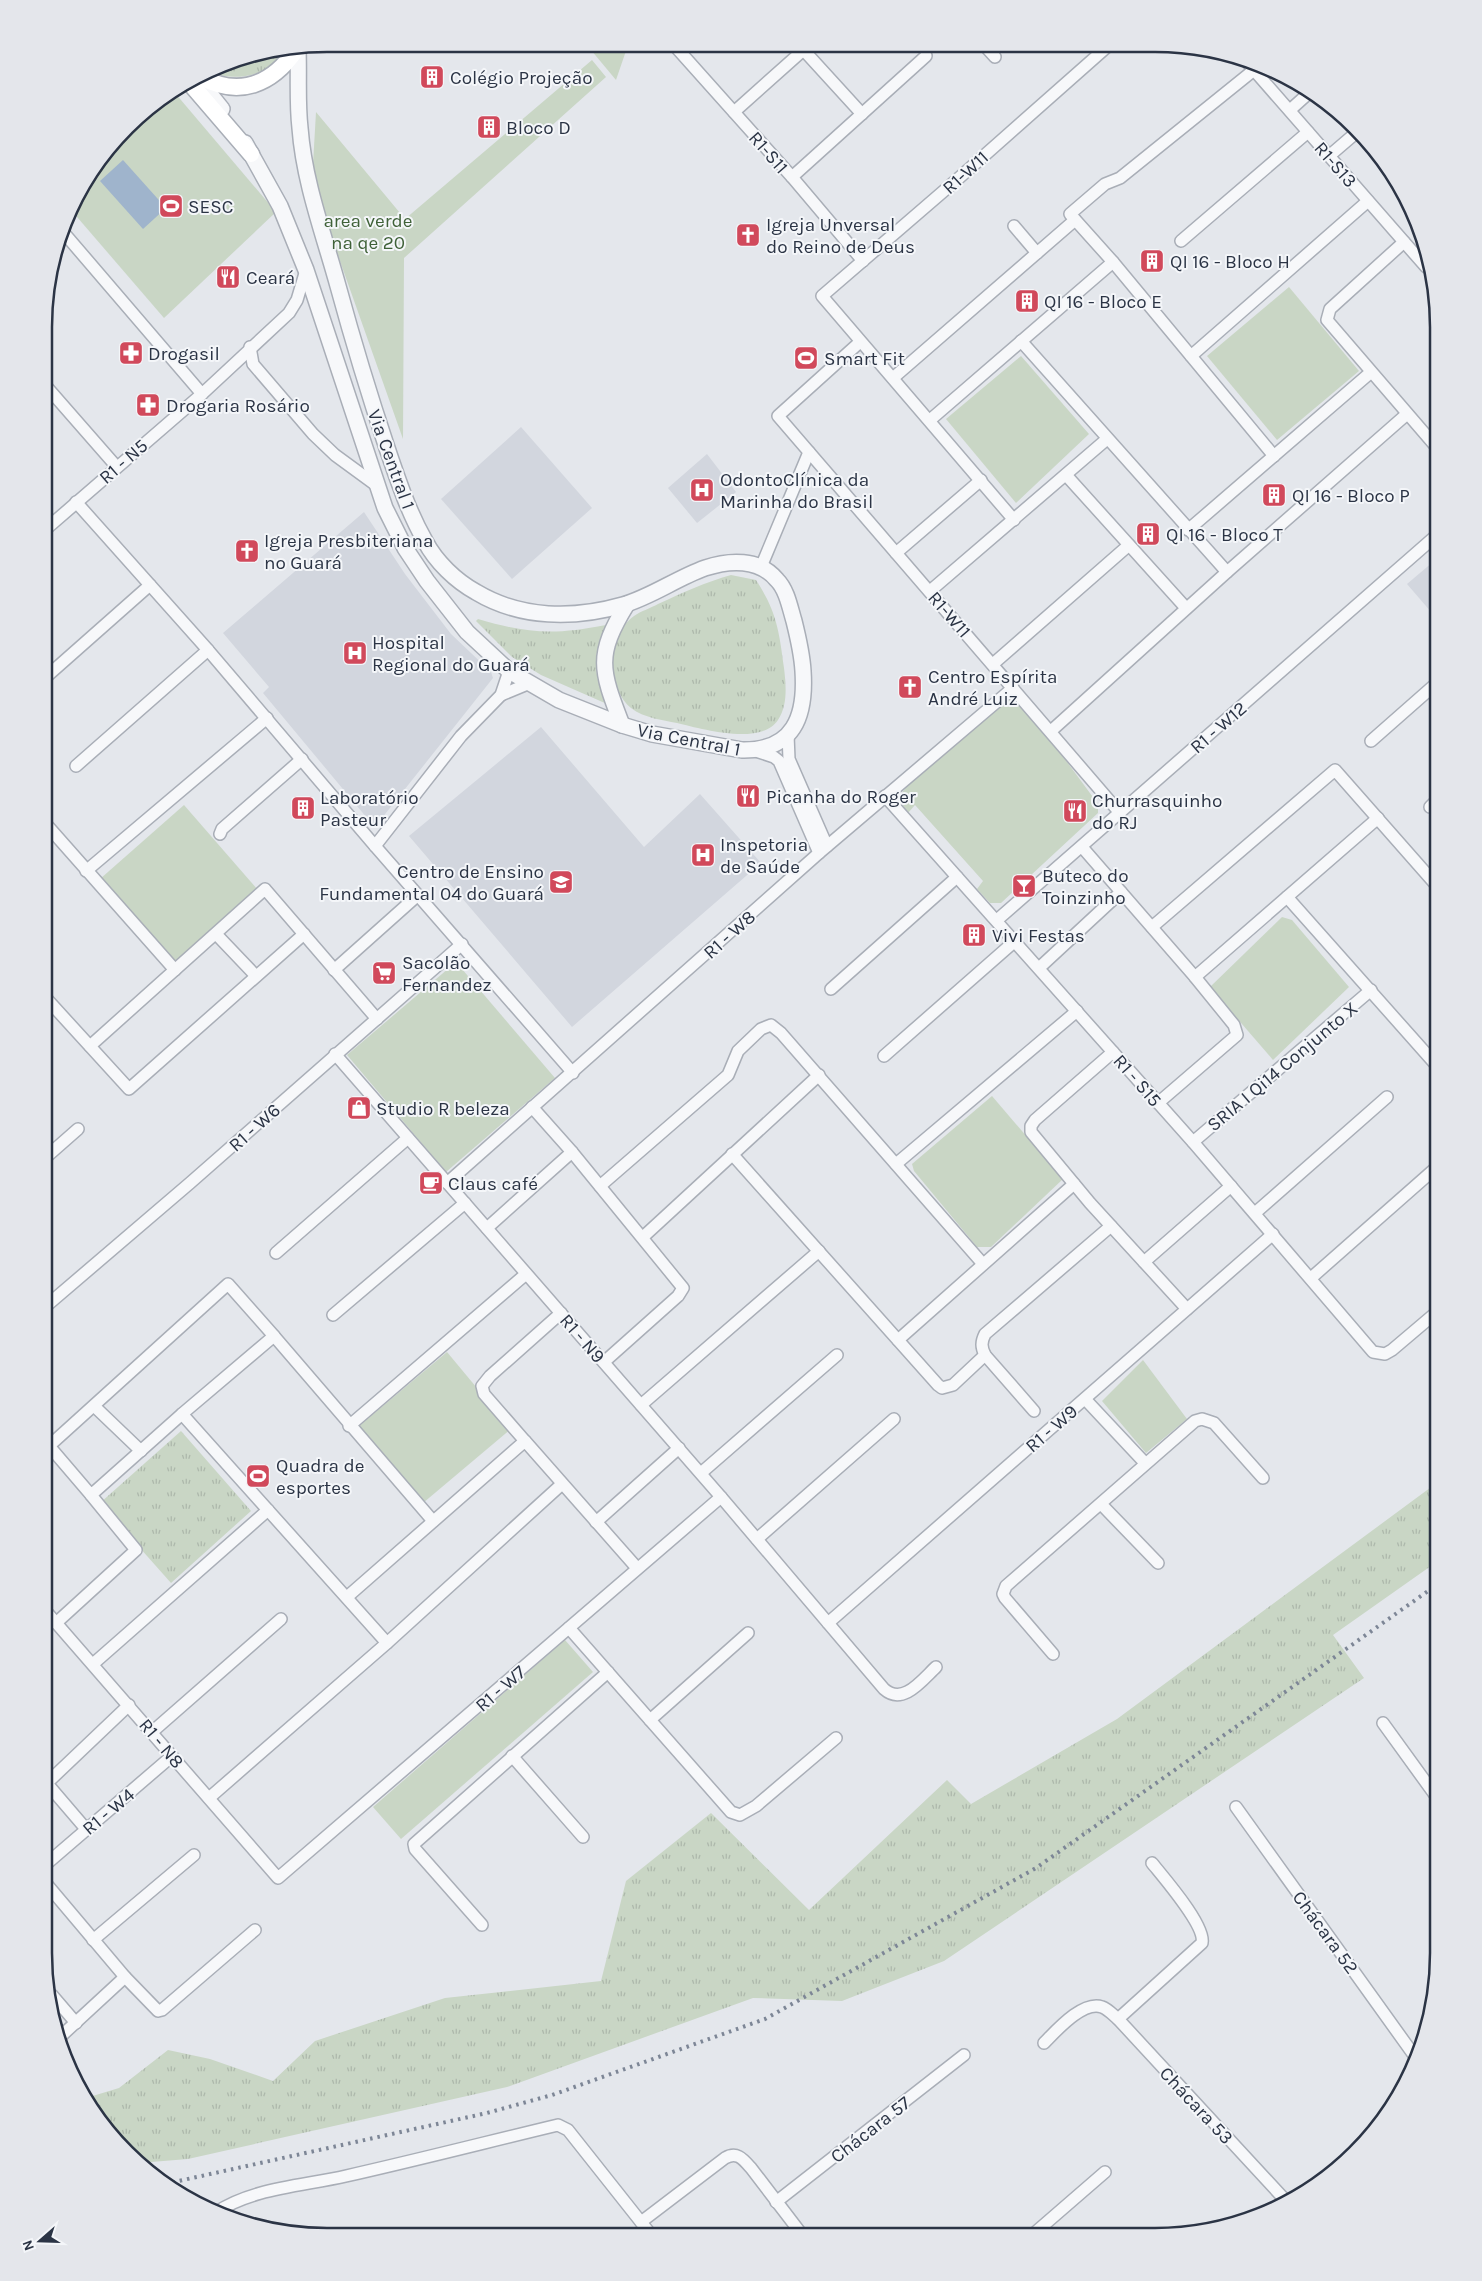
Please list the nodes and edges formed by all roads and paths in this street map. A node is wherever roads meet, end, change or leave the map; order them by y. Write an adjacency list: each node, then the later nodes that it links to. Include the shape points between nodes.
1 (680, 52): 17 (street, R1-S11)
2 (799, 52): 17 (street)
3 (808, 52): 18 (street)
4 (990, 52): 9 (street)
5 (1101, 52): 31 (street, R1-W11)
6 (297, 54): 66 (street, Via Central 1, via 299,127 307,176 368,394 405,500 426,544 457,579 476,593 524,611 551,615 580,614)
7 (294, 55): 12 (main road, via 284,68 263,82 238,87)
8 (926, 56): 18 (street)
9 (995, 57)
10 (1246, 68): 25 (street, via 1120,178 1105,184 1070,214)
11 (1256, 72): 16 (street, R1-S13)
12 (208, 80)
13 (201, 83): 21 (street, Via Central 1, via 229,118)
14 (194, 87): 21 (main road)
15 (1304, 97): 16 (street)
16 (1290, 110): 19 (street, R1-S13)
17 (734, 112): 23 (street, R1-S11)
18 (862, 114): 23 (street)
19 (1308, 132): 22 (street, R1-S13); 28 (street)
20 (1352, 136): 22 (street)
21 (251, 154): 34 (street, Via Central 1, via 280,206)
22 (1329, 156): 24 (street, R1-S13)
23 (792, 177): 31 (street, R1-S11)
24 (1368, 201): 29 (street, R1-S13); 38 (street)
25 (1075, 220): 30 (street); 33 (street)
26 (1014, 226): 30 (street)
27 (68, 237): 44 (street)
28 (1181, 241)
29 (1404, 242): 32 (street, R1-S13); 41 (street, via 1327,313 1327,320)
30 (1037, 253): 42 (street)
31 (863, 261): 36 (street, R1-W11, via 822,296)
32 (1421, 261)
33 (1113, 262): 35 (street); 38 (street)
34 (306, 270): 37 (street, R1 - N5, via 294,306); 54 (street, Via Central 1)
35 (1021, 341): 46 (street); 47 (street)
36 (860, 342): 42 (street); 49 (street, R1-W11, via 778,416)
37 (250, 347): 39 (street, R1 - N5); 40 (street)
38 (1191, 356): 50 (street)
39 (234, 362): 40 (street); 44 (street, R1 - N5)
40 (253, 364): 54 (street, via 327,448)
41 (1370, 372): 45 (street); 50 (street)
42 (893, 378): 46 (street)
43 (52, 393): 51 (street)
44 (202, 394): 51 (street, R1 - N5)
45 (1407, 414): 48 (street); 63 (street)
46 (930, 420): 53 (street)
47 (1107, 439): 52 (street); 58 (street)
48 (1430, 440)
49 (809, 452): 61 (street, R1-W11); 62 (street)
50 (1274, 456): 58 (street)
51 (116, 466): 55 (street, R1 - N5)
52 (1066, 475): 56 (street); 60 (street)
53 (981, 480): 56 (street); 61 (street)
54 (376, 485): 70 (street, Via Central 1, via 405,548 430,587 467,632)
55 (76, 502): 57 (street, R1 - N5); 64 (street)
56 (1014, 520): 65 (street)
57 (52, 524)
58 (1188, 530): 63 (street)
59 (1430, 541): 85 (street, R1 - W12)
60 (1129, 545): 67 (street); 69 (street)
61 (896, 553): 65 (street, R1-W11)
62 (761, 567): 66 (street, Via Central 1, via 744,562 724,562); 79 (street, Via Central 1, via 778,580 789,604 803,668 804,702)
63 (1227, 572): 67 (street)
64 (150, 585): 68 (street); 71 (street)
65 (930, 591): 69 (street, R1-W11)
66 (627, 604): 77 (street, via 609,636 604,663)
67 (1186, 608): 78 (street)
68 (208, 650): 76 (street); 83 (street)
69 (993, 664): 73 (street, R1-W11)
70 (509, 671): 72 (street, Via Central 1); 75 (street)
71 (52, 672)
72 (530, 683): 75 (street); 77 (street, Via Central 1, via 559,700)
73 (1014, 688): 78 (street, R1-W11); 84 (street, R1 - W8)
74 (1430, 689): 80 (street)
75 (501, 694): 89 (street, via 461,736)
76 (267, 718): 82 (street); 92 (street)
77 (622, 725): 81 (street, Via Central 1, via 732,750)
78 (1051, 731): 85 (street, R1-W11)
79 (788, 735): 81 (street, Via Central 1); 91 (street, via 789,759)
80 (1371, 741)
81 (756, 751): 91 (street, via 779,761)
82 (302, 759): 88 (street); 89 (street)
83 (76, 766)
84 (885, 796): 91 (street, R1 - W8); 93 (street, R1 - S15)
85 (1120, 813): 90 (street, R1 - W12)
86 (1378, 818): 94 (street); 97 (street); 99 (street, via 1336,770)
87 (52, 831): 92 (street)
88 (220, 834)
89 (375, 846): 96 (street)
90 (1082, 847): 95 (street); 98 (street, R1 - W12)
91 (823, 850): 119 (street, R1 - W8)
92 (86, 870): 105 (street)
93 (957, 877): 98 (street, R1 - S15); 109 (street)
94 (1430, 878)
95 (1121, 892): 99 (street); 104 (street)
96 (418, 895): 103 (street); 106 (street)
97 (1287, 897): 108 (street); 110 (street)
98 (997, 920): 102 (street, R1 - S15)
99 (1152, 927): 108 (street)
100 (216, 934): 101 (street, via 265,889); 105 (street); 107 (street)
101 (304, 934): 106 (street); 107 (street)
102 (1015, 941): 104 (street, R1 - S15); 117 (street)
103 (462, 944): 113 (street, R1 - W6); 119 (street)
104 (1039, 968): 112 (street, R1 - S15)
105 (175, 970): 114 (street)
106 (334, 970): 113 (street)
107 (256, 976): 114 (street, via 129,1088)
108 (1195, 977): 122 (street, via 1234,1025 1237,1034)
109 (831, 989)
110 (1371, 990): 118 (street); 126 (street, SRIA I Qi14 Conjunto X)
111 (52, 1005): 114 (street)
112 (1077, 1010): 115 (street, R1 - S15); 130 (street)
113 (377, 1019): 116 (street, R1 - W6)
114 (90, 1046)
115 (1113, 1052): 122 (street, R1 - S15); 133 (street, via 1031,1126 1034,1138)
116 (336, 1054): 125 (street, R1 - N9); 148 (street, R1 - W6)
117 (884, 1056)
118 (1430, 1058)
119 (573, 1073): 123 (street, R1 - W8)
120 (819, 1075): 129 (street); 130 (street); 134 (street, via 782,1033 771,1025 767,1026 738,1051 728,1075)
121 (1387, 1098): 137 (street)
122 (1158, 1103): 126 (street, R1 - S15)
123 (532, 1108): 128 (street); 132 (street, R1 - W8)
124 (78, 1129): 127 (street)
125 (408, 1138): 132 (street, R1 - N9); 143 (street)
126 (1193, 1142): 135 (street, R1 - S15)
127 (52, 1152)
128 (572, 1152): 134 (street); 139 (street)
129 (732, 1154): 141 (street); 142 (street)
130 (896, 1164): 145 (street)
131 (1430, 1173): 147 (street)
132 (447, 1183): 136 (street, R1 - N9)
133 (1074, 1184): 138 (street); 145 (street)
134 (600, 1186): 141 (street)
135 (1231, 1186): 137 (street, R1 - S15); 144 (street)
136 (465, 1203): 139 (street, R1 - N9); 151 (street)
137 (1255, 1213): 140 (street, R1 - S15)
138 (1111, 1226): 144 (street); 156 (street, via 985,1334 982,1344)
139 (487, 1228): 146 (street, R1 - N9)
140 (1273, 1234): 147 (street, R1 - S15); 149 (street, R1 - W9)
141 (643, 1237): 157 (street, via 681,1284 682,1292)
142 (819, 1251): 154 (street); 160 (street)
143 (276, 1252)
144 (1144, 1262): 149 (street)
145 (983, 1264): 154 (street)
146 (526, 1274): 150 (street, R1 - N9); 164 (street)
147 (1311, 1278): 152 (street, R1 - S15, via 1373,1352 1385,1354 1392,1350)
148 (52, 1301)
149 (1187, 1309): 158 (street, R1 - W9)
150 (561, 1313): 157 (street, R1 - N9); 166 (street, via 482,1386 484,1394)
151 (333, 1315)
152 (1430, 1318)
153 (274, 1336): 159 (street, via 228,1284); 162 (street); 164 (street)
154 (898, 1340): 156 (street, via 942,1388 953,1385)
155 (837, 1355): 171 (street)
156 (986, 1355): 161 (street)
157 (604, 1362): 160 (street, R1 - N9)
158 (1085, 1399): 170 (street); 187 (street, R1 - W9)
159 (94, 1406): 165 (street); 169 (street)
160 (641, 1406): 167 (street, R1 - N9)
161 (1034, 1410)
162 (182, 1414): 169 (street); 177 (street)
163 (894, 1419): 180 (street)
164 (349, 1426): 178 (street)
165 (52, 1439)
166 (525, 1441): 173 (street); 178 (street)
167 (679, 1448): 171 (street, R1 - N9); 179 (street)
168 (52, 1449): 174 (street)
169 (141, 1451): 174 (street)
170 (1145, 1464): 172 (street, via 1195,1421 1202,1419 1214,1423); 176 (street)
171 (700, 1473): 175 (street, R1 - N9)
172 (1263, 1478)
173 (562, 1484): 179 (street); 190 (street)
174 (91, 1496): 186 (street, via 136,1550)
175 (722, 1498): 180 (street, R1 - N9); 182 (street, R1 - W7)
176 (1101, 1504): 181 (street); 191 (street, via 1004,1589 1005,1598)
177 (268, 1510): 183 (street); 192 (street)
178 (433, 1522): 183 (street)
179 (596, 1522): 182 (street)
180 (757, 1539): 187 (street, R1 - N9)
181 (1158, 1563)
182 (637, 1568): 188 (street, R1 - W7)
183 (348, 1598): 190 (street)
184 (52, 1618): 186 (street, R1 - N8)
185 (281, 1619): 198 (street)
186 (56, 1623): 192 (street, R1 - N8)
187 (828, 1623): 193 (street, R1 - N9, via 884,1689 894,1695 907,1693)
188 (569, 1628): 194 (street); 212 (street, R1 - W7)
189 (748, 1633): 196 (street)
190 (387, 1643): 205 (street)
191 (1053, 1654)
192 (93, 1664): 195 (street, R1 - N8)
193 (936, 1667)
194 (608, 1672): 196 (street); 201 (street)
195 (129, 1705): 198 (street, R1 - N8); 202 (street)
196 (650, 1720): 199 (street, via 724,1806 740,1814 756,1806)
197 (1383, 1723): 203 (street)
198 (152, 1732): 200 (street, R1 - N8)
199 (836, 1738)
200 (172, 1756): 205 (street, R1 - N8); 207 (street, R1 - W4)
201 (512, 1756): 208 (street); 214 (street, via 414,1844)
202 (52, 1776)
203 (1430, 1788)
204 (52, 1790): 207 (street)
205 (209, 1798): 212 (street, R1 - N8)
206 (1236, 1807): 223 (street, Chácara 52)
207 (86, 1829): 210 (street, R1 - W4)
208 (583, 1837)
209 (194, 1855): 216 (street)
210 (52, 1859)
211 (1152, 1863): 219 (street, via 1198,1924 1204,1938)
212 (278, 1878)
213 (52, 1891): 216 (street)
214 (482, 1925)
215 (255, 1930): 217 (street, via 162,2010 155,2009)
216 (93, 1940): 217 (street)
217 (125, 1978): 220 (street)
218 (57, 2001): 220 (street)
219 (1118, 2019): 222 (street, Chácara 53, via 1106,2009 1084,2008); 226 (street, Chácara 53)
220 (76, 2023): 221 (street)
221 (65, 2033)
222 (1044, 2042)
223 (1411, 2052)
224 (964, 2055): 227 (street, Chácara 57)
225 (1105, 2172): 232 (street)
226 (1282, 2197)
227 (776, 2202): 229 (street, via 742,2158 730,2155); 231 (street)
228 (222, 2208): 229 (street, via 268,2192 558,2125 568,2130)
229 (642, 2222): 230 (street)
230 (646, 2228)
231 (797, 2228)
232 (1040, 2228)

